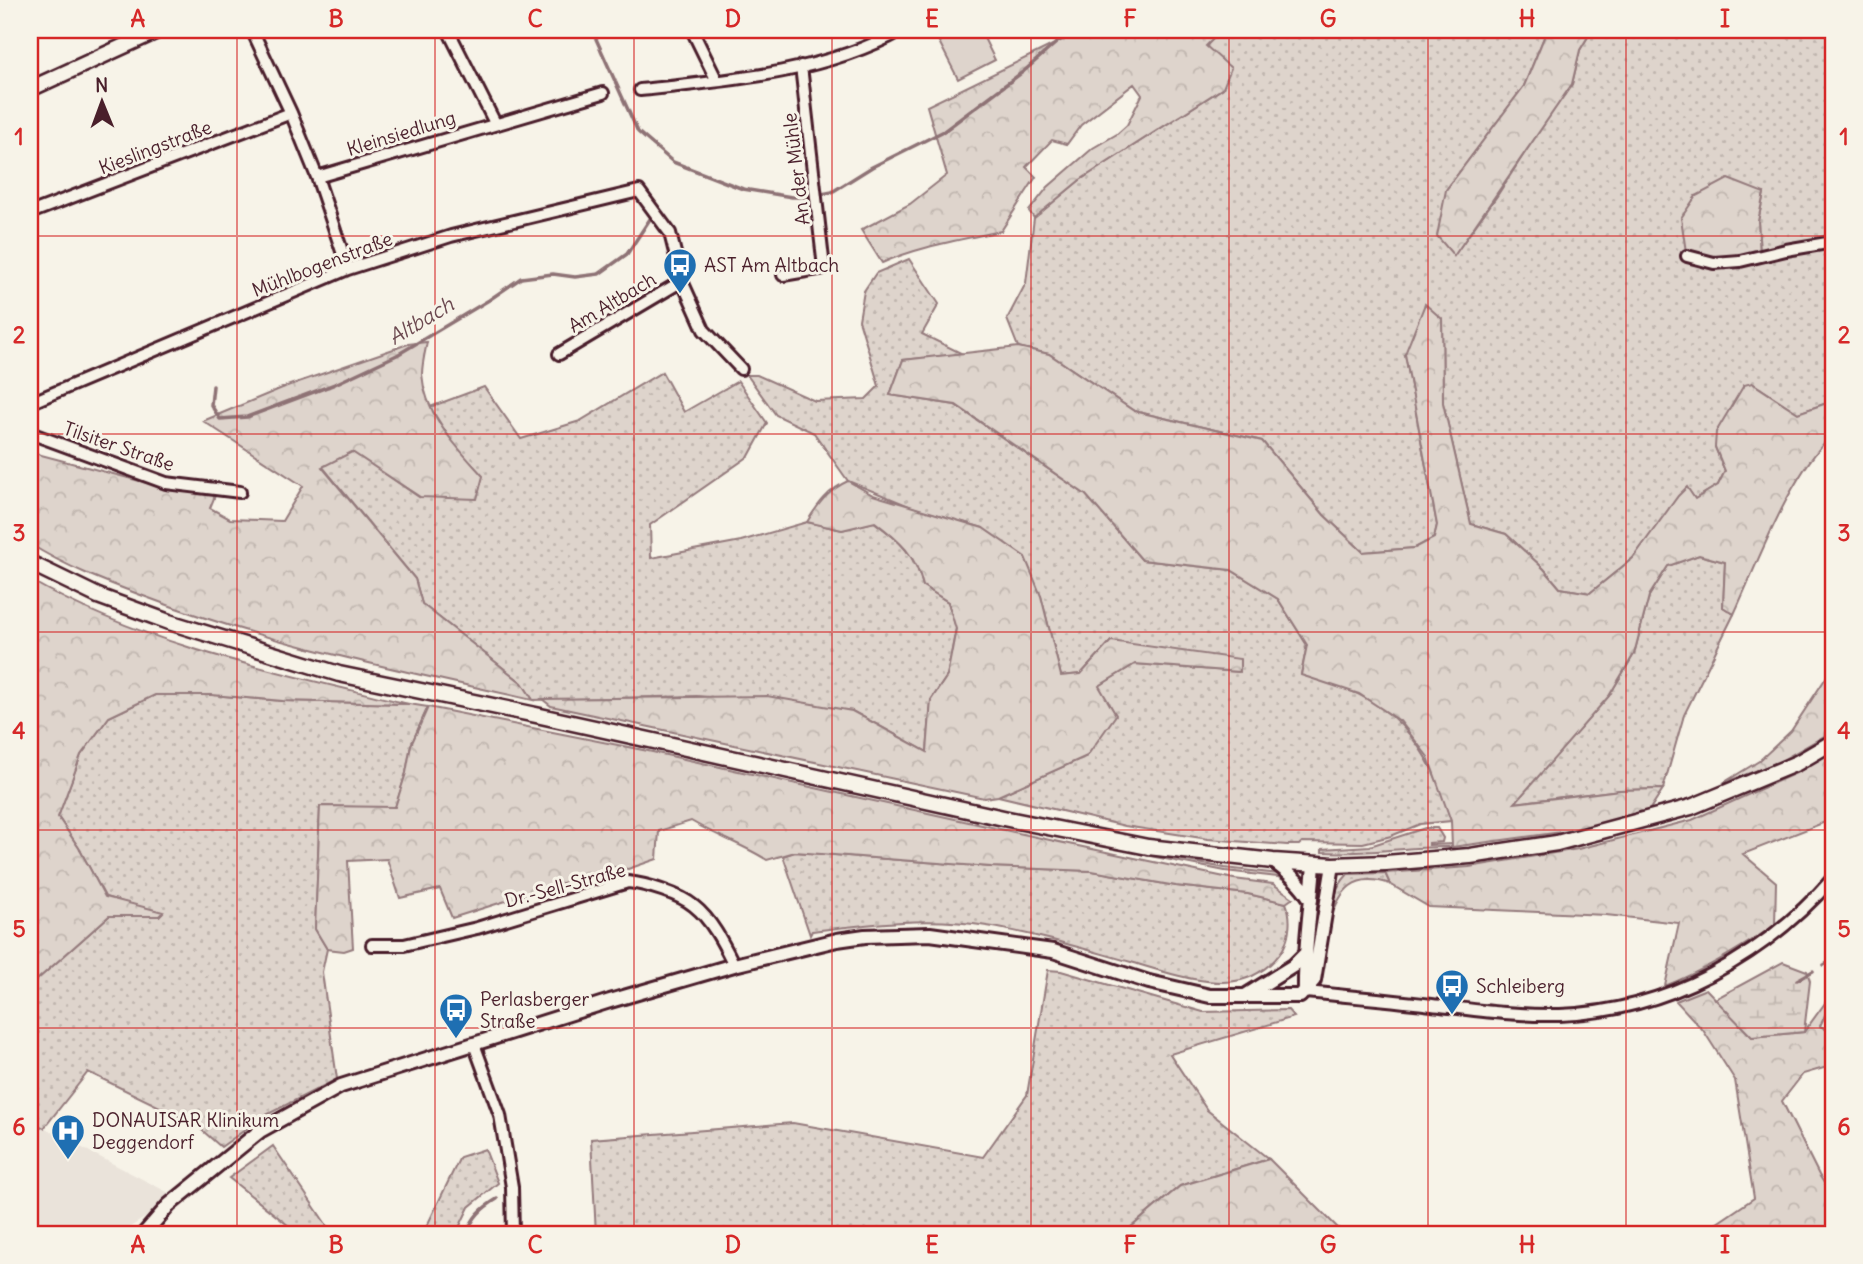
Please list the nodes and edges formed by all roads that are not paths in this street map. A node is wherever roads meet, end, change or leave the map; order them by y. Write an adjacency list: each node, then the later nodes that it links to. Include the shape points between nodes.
1 (159, 30): 8 (main road)
2 (252, 30): 11 (street)
3 (448, 30): 12 (street)
4 (692, 30): 7 (street)
5 (902, 30): 6 (street, via 858,50)
6 (801, 66): 7 (street); 18 (street, An der Mühle, via 824,268)
7 (717, 80): 9 (street)
8 (30, 89)
9 (640, 90)
10 (603, 93): 12 (street, Kleinsiedlung)
11 (291, 113): 13 (street); 14 (street, Kieslingstraße)
12 (495, 123): 13 (street, Kleinsiedlung)
13 (317, 177): 17 (street)
14 (30, 212)
15 (1833, 242): 16 (street, via 1740,261 1714,263)
16 (1687, 256)
17 (348, 269): 19 (street, Mühlbogenstraße, via 451,236 639,191 670,233); 22 (street, Mühlbogenstraße)
18 (783, 275)
19 (682, 281): 20 (street, Am Altbach); 21 (street, via 704,330)
20 (559, 354)
21 (741, 369)
22 (30, 403)
23 (30, 433): 24 (street, Tilsiter Straße, via 166,483)
24 (240, 492)
25 (30, 563): 27 (main road, via 98,596 169,622 339,674 1008,819 1148,847)
26 (1833, 742): 29 (main road, via 1797,763 1691,807 1558,843 1470,856)
27 (1273, 861): 28 (main road); 31 (street, via 1292,874)
28 (1314, 864): 29 (main road); 31 (street)
29 (1333, 865): 35 (street, via 1314,980)
30 (1833, 878): 35 (street, via 1804,910 1755,950 1697,982 1610,1010 1560,1015 1503,1013)
31 (1311, 902): 33 (street)
32 (372, 945): 34 (street, Dr.-Sell-Straße, via 404,945 477,928 628,882 649,885 694,905)
33 (1305, 954): 35 (street); 36 (street)
34 (734, 965): 36 (street, via 837,940 930,934 1053,951 1149,982 1210,996); 37 (street)
35 (1305, 992): 36 (street, via 1292,997)
36 (1244, 996)
37 (474, 1044): 38 (street, via 341,1086 260,1130 169,1205); 39 (street, via 500,1115 512,1187)
38 (144, 1234)
39 (513, 1234)

